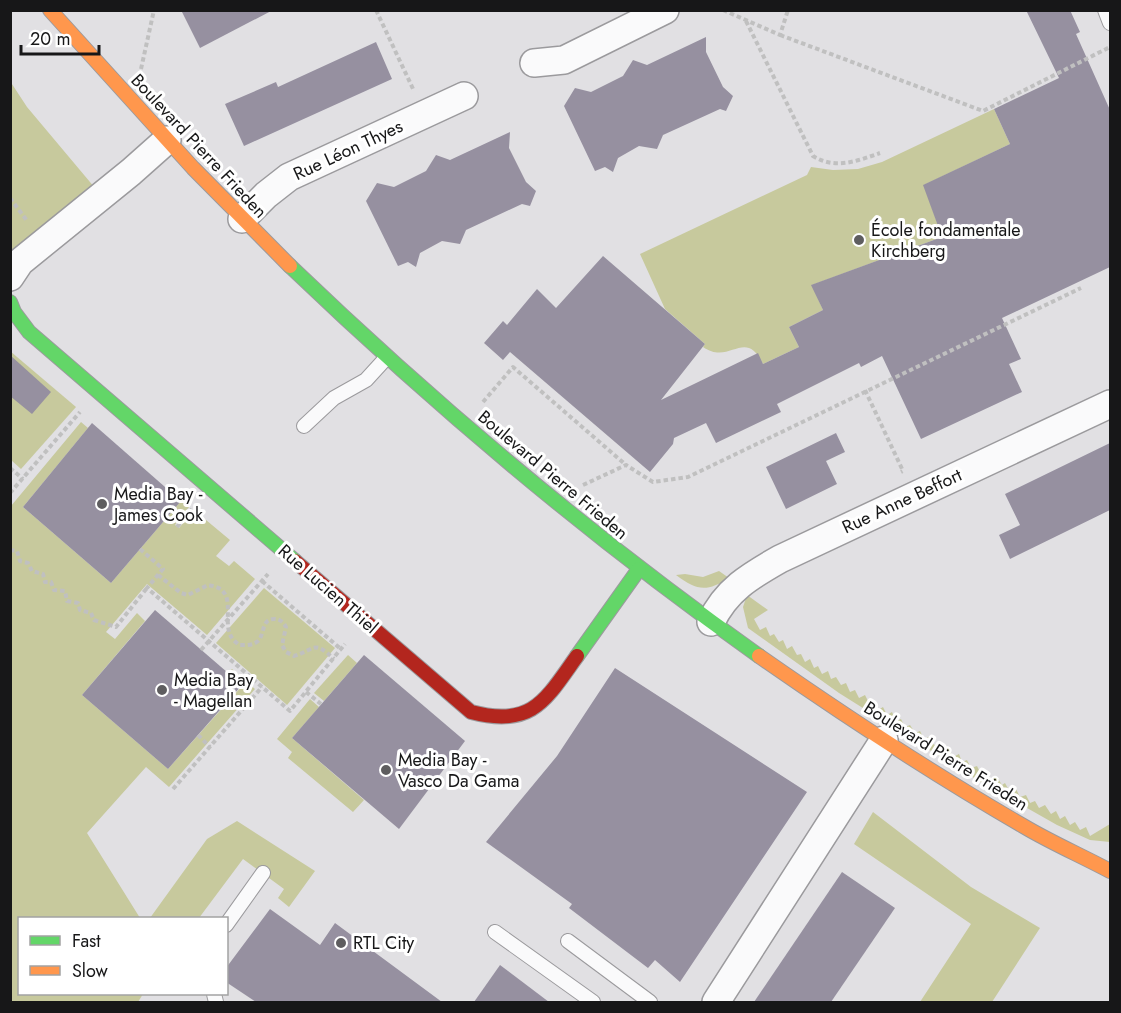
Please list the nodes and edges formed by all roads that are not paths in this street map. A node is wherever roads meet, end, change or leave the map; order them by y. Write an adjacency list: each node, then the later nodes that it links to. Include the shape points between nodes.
1 (50, 10): 7 (main road, Boulevard Pierre Frieden)
2 (665, 10): 5 (street, via 564,60)
3 (1105, 10): 4 (lane)
4 (1110, 23)
5 (534, 63)
6 (464, 96): 8 (street, Rue Léon Thyes, via 289,177)
7 (167, 140): 8 (main road, Boulevard Pierre Frieden); 9 (street, via 20,262)
8 (242, 219): 11 (main road, Boulevard Pierre Frieden)
9 (10, 277)
10 (10, 302): 14 (main road, Rue Lucien Thiel, via 29,332 471,712 496,719 515,717 546,699)
11 (387, 357): 13 (lane, via 366,380 334,398); 14 (main road, Boulevard Pierre Frieden, via 503,460)
12 (1110, 404): 15 (street, Rue Anne Beffort, via 759,570 735,588)
13 (304, 426)
14 (639, 569): 15 (main road, Boulevard Pierre Frieden)
15 (711, 622): 16 (main road, Boulevard Pierre Frieden)
16 (884, 740): 17 (main road, Boulevard Pierre Frieden, via 1026,828); 24 (street)
17 (1110, 871)
18 (263, 873): 19 (lane)
19 (228, 921)
20 (495, 932): 22 (lane)
21 (568, 941): 23 (lane)
22 (593, 1002)
23 (650, 1002)
24 (716, 1002)

